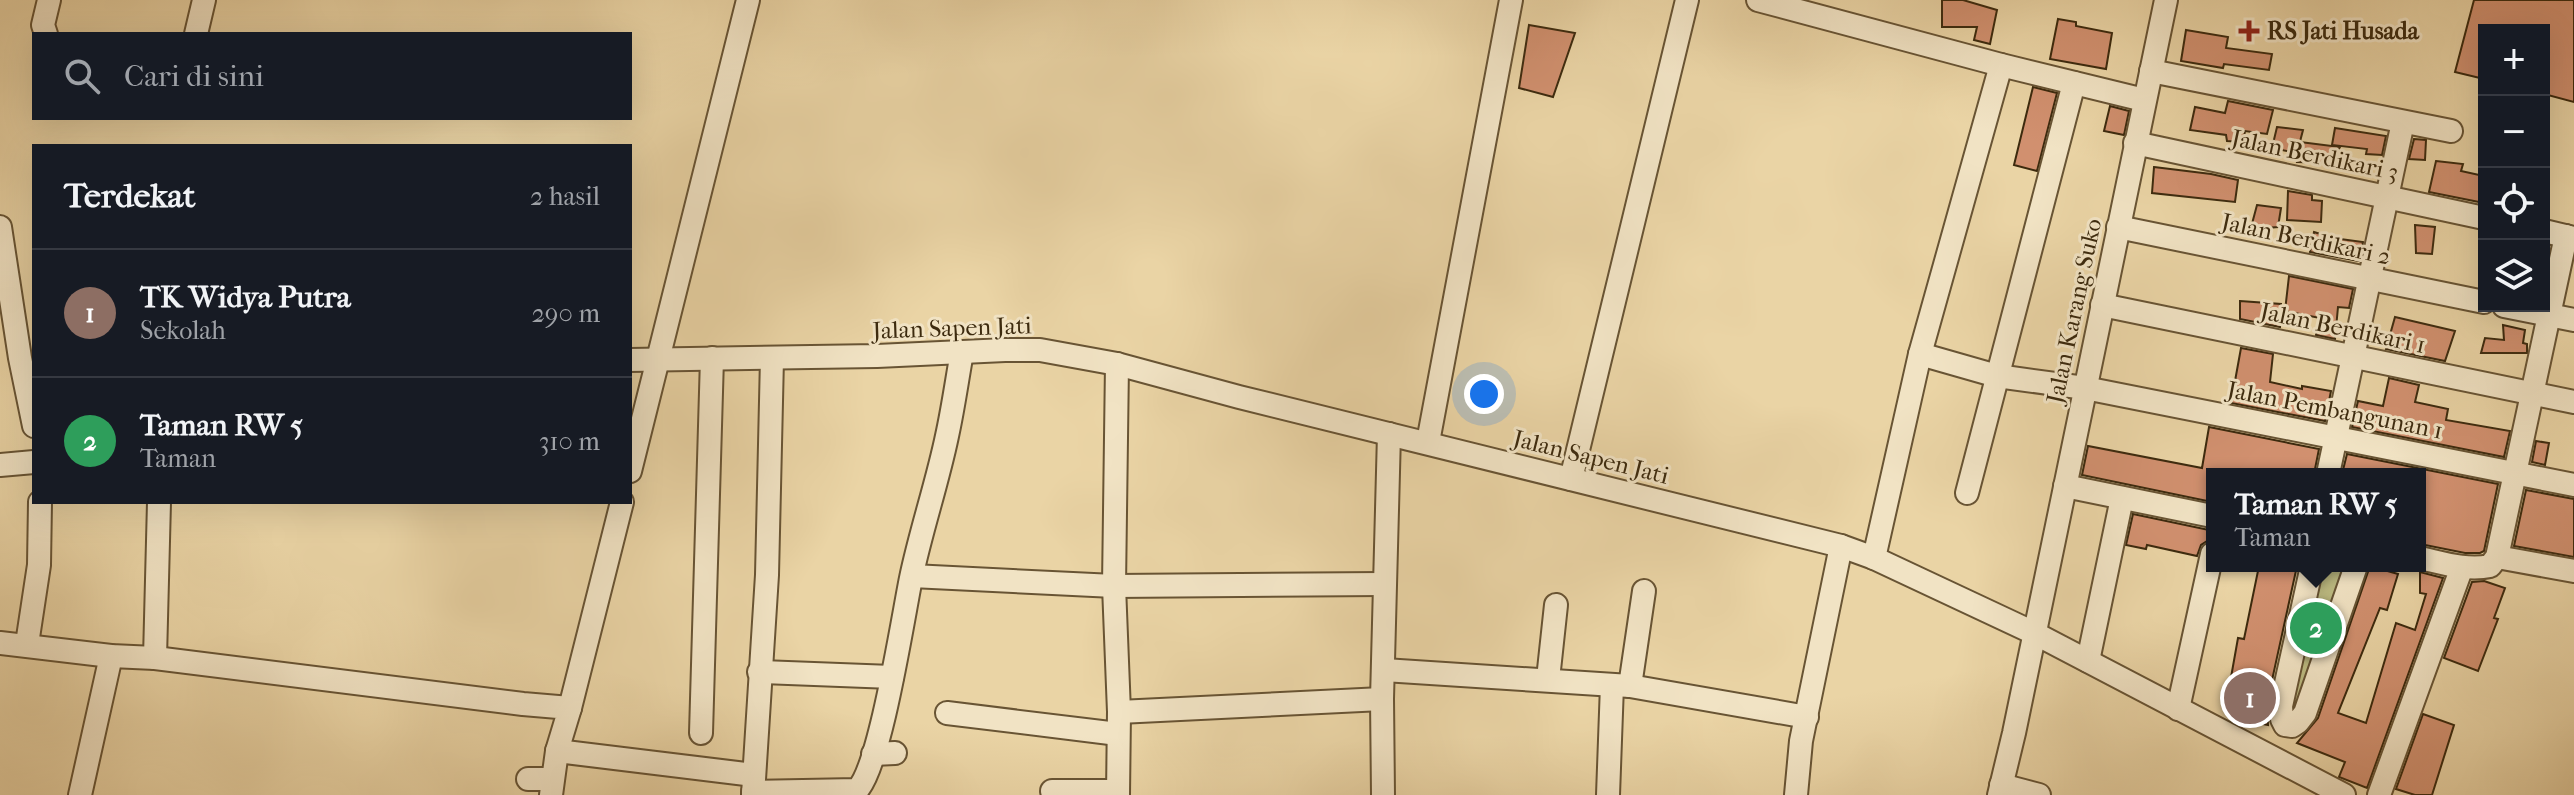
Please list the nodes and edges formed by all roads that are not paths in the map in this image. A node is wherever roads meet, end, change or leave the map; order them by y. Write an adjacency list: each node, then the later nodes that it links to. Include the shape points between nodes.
1 (49, 0): 8 (street)
2 (204, 0): 9 (street)
3 (748, 0): 34 (street)
4 (1511, 0): 44 (street)
5 (1687, 0): 50 (street)
6 (1758, 0): 10 (street)
7 (2166, 0): 11 (street, Jalan Karang Suko)
8 (45, 32)
9 (196, 32)
10 (2001, 65): 12 (street); 29 (street)
11 (2151, 71): 13 (street, Jalan Karang Suko); 14 (street)
12 (2074, 83): 13 (street); 37 (street)
13 (2144, 100): 16 (street, Jalan Karang Suko)
14 (2403, 122): 15 (street); 17 (street)
15 (2451, 131)
16 (2135, 143): 17 (street, Jalan Berdikari 3); 20 (street, Jalan Karang Suko)
17 (2387, 197): 18 (street, Jalan Berdikari 3); 22 (street)
18 (2478, 217)
19 (0, 227): 31 (street)
20 (2118, 227): 22 (street, Jalan Berdikari 2); 24 (street, Jalan Karang Suko)
21 (2561, 235): 26 (street)
22 (2369, 278): 23 (street, Jalan Berdikari 2); 30 (street)
23 (2478, 301)
24 (2102, 305): 30 (street, Jalan Berdikari 1); 38 (street, Jalan Karang Suko)
25 (2534, 312): 26 (street)
26 (2549, 315): 27 (street); 39 (street)
27 (2574, 320)
28 (962, 352): 33 (street, Jalan Sapen Jati); 36 (street, Jalan Sapen Jati, via 1040,350); 68 (street, via 947,438)
29 (1920, 354): 37 (street, Jalan Pembangunan 1); 61 (street)
30 (2353, 356): 39 (street, Jalan Berdikari 1); 43 (street)
31 (18, 358): 41 (street)
32 (712, 358): 33 (street, Jalan Sapen Jati); 34 (street, Jalan Sapen Jati); 90 (street)
33 (772, 358): 80 (street)
34 (658, 359): 35 (street, Jalan Sapen Jati); 46 (street)
35 (632, 360)
36 (1117, 364): 42 (street, Jalan Sapen Jati); 70 (street)
37 (1997, 376): 38 (street, Jalan Pembangunan 1); 53 (street)
38 (2085, 388): 43 (street, Jalan Pembangunan 1); 52 (street, Jalan Karang Suko)
39 (2532, 393): 40 (street, Jalan Berdikari 1); 49 (street)
40 (2574, 402)
41 (32, 418)
42 (1389, 434): 44 (street, Jalan Sapen Jati); 69 (street)
43 (2335, 436): 48 (street); 49 (street, Jalan Pembangunan 1)
44 (1428, 442): 50 (street, Jalan Sapen Jati)
45 (32, 462): 47 (street)
46 (632, 463)
47 (0, 465)
48 (2329, 468)
49 (2515, 472): 51 (street, Jalan Pembangunan 1); 60 (street)
50 (1571, 479): 59 (street, Jalan Sapen Jati)
51 (2574, 485)
52 (2065, 486): 54 (street); 73 (street, Jalan Karang Suko)
53 (1967, 493)
54 (2122, 498): 58 (street); 78 (street)
55 (40, 504): 75 (street, via 39,565)
56 (159, 504): 77 (street)
57 (621, 504): 85 (street)
58 (2206, 515)
59 (1841, 546): 61 (street, Jalan Sapen Jati); 88 (street)
60 (2497, 557): 63 (street, via 2490,566); 64 (street)
61 (1874, 558): 73 (street, Jalan Sapen Jati)
62 (2426, 559): 63 (street)
63 (2462, 567): 104 (street)
64 (2574, 571)
65 (2208, 572): 86 (street)
66 (2311, 572): 67 (street, via 2281,706 2285,725 2292,726 2305,713)
67 (2354, 572)
68 (912, 576): 70 (street); 81 (street)
69 (1384, 584): 70 (street); 79 (street)
70 (1114, 586): 89 (street)
71 (1644, 591): 83 (street)
72 (1556, 605): 82 (street)
73 (2034, 633): 78 (street, Jalan Sapen Jati); 95 (street, Jalan Karang Suko)
74 (0, 643): 75 (street)
75 (27, 644): 76 (street)
76 (111, 656): 77 (street); 98 (street)
77 (155, 658): 85 (street)
78 (2088, 661): 86 (street, Jalan Sapen Jati)
79 (1384, 670): 82 (street); 84 (street)
80 (759, 672): 81 (street); 94 (street)
81 (892, 677): 94 (street, via 884,754 857,790)
82 (1548, 679): 83 (street)
83 (1621, 686): 88 (street); 100 (street)
84 (1382, 699): 89 (street); 99 (street)
85 (570, 708): 91 (street)
86 (2178, 709): 103 (street, Jalan Sapen Jati)
87 (947, 713): 89 (street)
88 (1807, 717): 101 (street)
89 (1119, 723): 97 (street)
90 (701, 733)
91 (557, 751): 93 (street); 94 (street)
92 (528, 779): 93 (street)
93 (552, 787)
94 (753, 788)
95 (2000, 790): 102 (street)
96 (1052, 791): 97 (street)
97 (1118, 793)
98 (80, 795)
99 (1383, 795)
100 (1608, 795)
101 (1796, 795)
102 (2039, 795)
103 (2344, 795)
104 (2379, 795)

